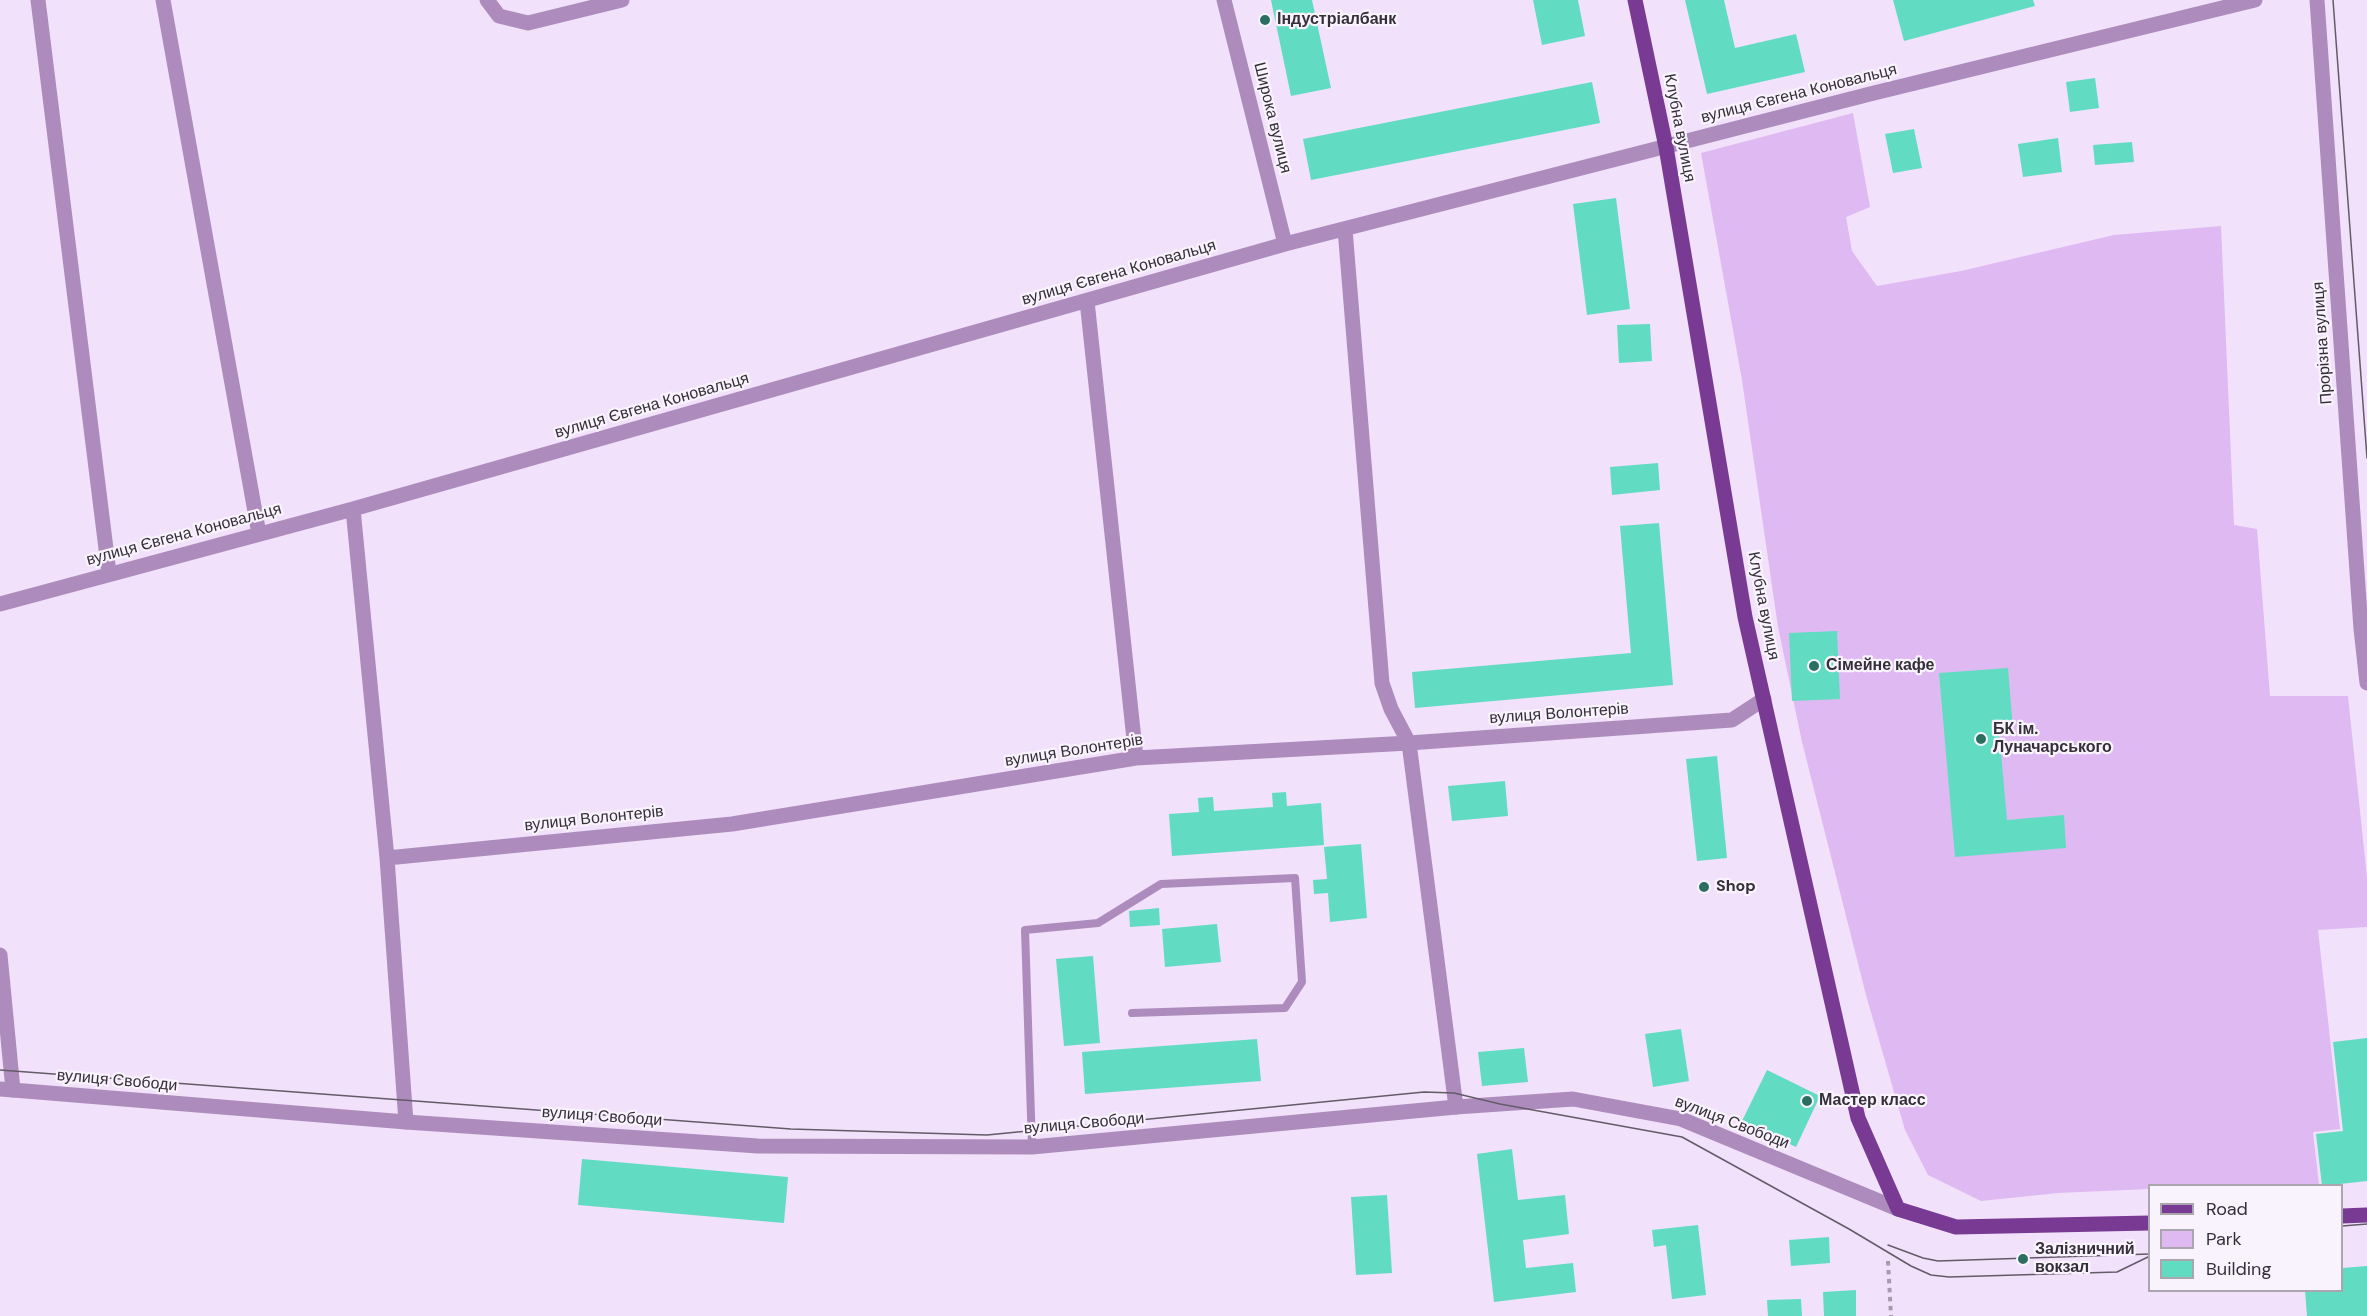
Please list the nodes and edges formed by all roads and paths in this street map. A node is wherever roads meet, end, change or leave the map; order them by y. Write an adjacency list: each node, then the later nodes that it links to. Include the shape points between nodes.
1 (38, 0): 15 (street)
2 (163, 0): 14 (street)
3 (487, 0): 4 (street, via 500,16 528,23)
4 (622, 0)
5 (1224, 0): 11 (street, Широка вулиця)
6 (1635, 0): 9 (main road, Клубна вулиця)
7 (2255, 0): 9 (street, вулиця Євгена Коновальця)
8 (2318, 0): 17 (street, Прорізна вулиця)
9 (1666, 147): 10 (street, вулиця Євгена Коновальця); 19 (main road, Клубна вулиця, via 1745,617)
10 (1345, 229): 11 (street, вулиця Євгена Коновальця); 20 (street, via 1382,683)
11 (1285, 244): 12 (street, вулиця Євгена Коновальця)
12 (1087, 301): 13 (street, вулиця Євгена Коновальця); 21 (street)
13 (352, 510): 14 (street, вулиця Євгена Коновальця); 22 (street)
14 (259, 534): 15 (street, вулиця Євгена Коновальця)
15 (109, 573): 16 (street, вулиця Євгена Коновальця)
16 (0, 603)
17 (2364, 629): 18 (street, Прорізна вулиця)
18 (2367, 684)
19 (1764, 699): 20 (street, вулиця Волонтерів, via 1732,720); 29 (main road, Клубна вулиця, via 1858,1118)
20 (1409, 743): 21 (street, вулиця Волонтерів); 26 (street)
21 (1136, 758): 22 (street, вулиця Волонтерів, via 732,824)
22 (387, 858): 27 (street)
23 (0, 955): 25 (street)
24 (1132, 1013): 28 (lane, via 1285,1008 1302,982 1295,878 1161,884 1098,922 1025,930)
25 (7, 1090): 27 (street, вулиця Свободи)
26 (1456, 1107): 28 (street, вулиця Свободи); 29 (street, вулиця Свободи, via 1573,1099 1681,1119)
27 (406, 1122): 28 (street, вулиця Свободи, via 758,1146)
28 (1032, 1147)
29 (1898, 1209): 32 (main road, вулиця Свободи, via 1956,1227)
30 (2367, 1215): 31 (main road)
31 (2343, 1216)
32 (2148, 1223)
33 (1887, 1261): 34 (path)
34 (1892, 1316)

